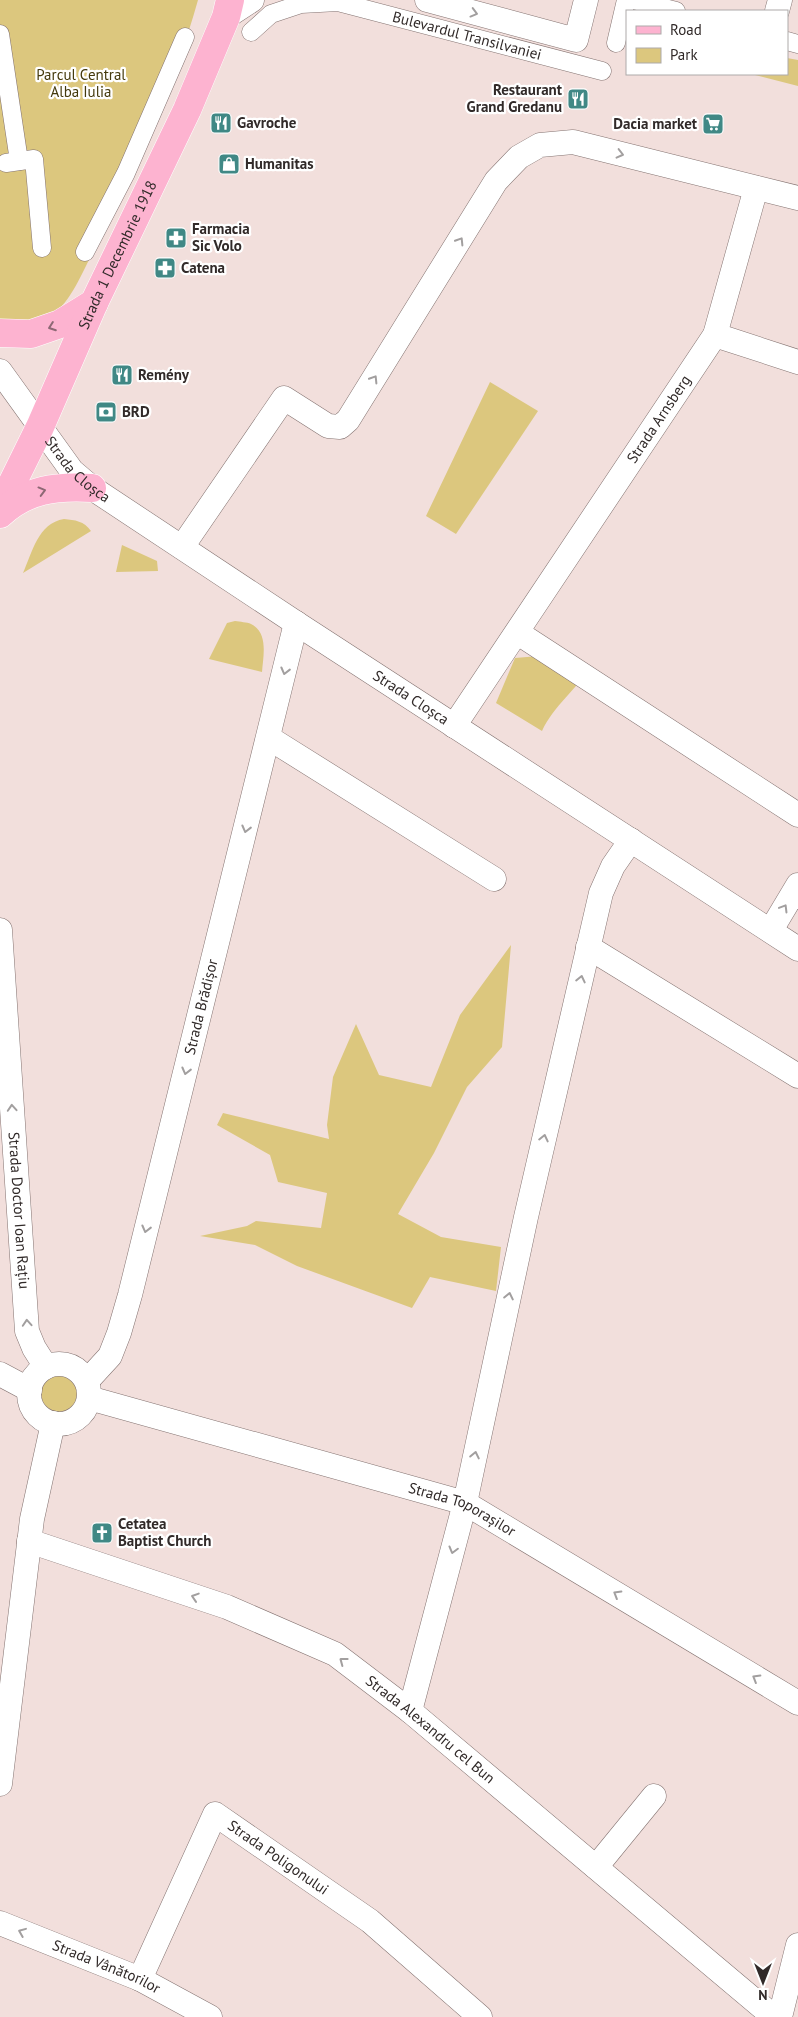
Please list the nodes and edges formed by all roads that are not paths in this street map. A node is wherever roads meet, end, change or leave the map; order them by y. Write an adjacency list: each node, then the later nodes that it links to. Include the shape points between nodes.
1 (252, 0): 6 (street)
2 (427, 0): 3 (street, Bulevardul Transilvaniei, one-way to 3, via 576,40)
3 (586, 0)
4 (626, 0): 11 (street)
5 (634, 0): 7 (street)
6 (228, 8): 17 (main road, Strada 1 Decembrie 1918, via 187,110)
7 (672, 10)
8 (250, 32): 12 (street, Bulevardul Transilvaniei, via 272,14 301,4 338,2)
9 (0, 34): 15 (street, via 13,162 34,159)
10 (185, 37): 16 (street, via 126,173)
11 (616, 43)
12 (602, 71)
13 (756, 188): 14 (street); 19 (street, Strada Arnsberg); 26 (street, one-way to 13, via 284,398 328,426 340,427 348,420 496,181 519,157 540,145 573,142)
14 (798, 198)
15 (42, 248)
16 (85, 252)
17 (94, 304): 18 (main road, one-way to 18, via 60,324 31,334); 22 (main road, Strada 1 Decembrie 1918)
18 (0, 333)
19 (715, 335): 20 (street); 28 (street, Strada Arnsberg)
20 (798, 362)
21 (0, 370): 22 (street, Strada Cloșca)
22 (40, 427): 23 (street, Strada Cloșca, via 72,471); 24 (main road, Strada 1 Decembrie 1918)
23 (92, 488): 25 (main road, one-way to 23, via 10,504 40,490 66,486); 26 (street, Strada Cloșca)
24 (0, 508)
25 (0, 514)
26 (182, 547): 27 (street, Strada Cloșca)
27 (296, 624): 29 (street, Strada Cloșca); 30 (street, Strada Brădișor, one-way to 30)
28 (518, 633): 29 (street, Strada Arnsberg); 31 (street)
29 (454, 726): 32 (street, Strada Cloșca)
30 (269, 738): 33 (street); 43 (street, Strada Brădișor, one-way to 43, via 130,1295 110,1356)
31 (798, 815)
32 (631, 840): 36 (street, Strada Cloșca); 37 (street, via 613,866 601,893)
33 (494, 879)
34 (798, 886): 36 (street, one-way to 34)
35 (0, 930): 40 (street, Strada Doctor Ioan Rațiu, one-way to 35, via 27,1331)
36 (771, 930): 38 (street, Strada Cloșca)
37 (588, 948): 39 (street); 45 (street, one-way to 37)
38 (798, 949)
39 (798, 1076)
40 (46, 1367): 42 (street, via 32,1380); 43 (street, via 65,1364 82,1373)
41 (0, 1374): 42 (street)
42 (30, 1390): 44 (street, via 32,1407)
43 (88, 1390): 44 (street, via 86,1408 80,1415 63,1424); 45 (street, Strada Toporașilor)
44 (53, 1423): 46 (street)
45 (465, 1503): 47 (street, Strada Toporașilor, one-way to 45); 48 (street, one-way to 48)
46 (29, 1541): 48 (street, Strada Alexandru cel Bun, one-way to 46, via 335,1654 226,1607); 49 (street)
47 (798, 1703)
48 (410, 1712): 51 (street, Strada Alexandru cel Bun)
49 (0, 1784)
50 (654, 1796): 51 (street)
51 (596, 1867): 57 (street, Strada Alexandru cel Bun)
52 (0, 1923): 54 (street, Strada Vânătorilor, one-way to 52)
53 (798, 1945): 58 (street)
54 (140, 1979): 55 (street, Strada Vânătorilor); 56 (street, Strada Poligonului, via 215,1814 370,1921)
55 (210, 2017)
56 (480, 2017)
57 (774, 2017)
58 (780, 2017)

